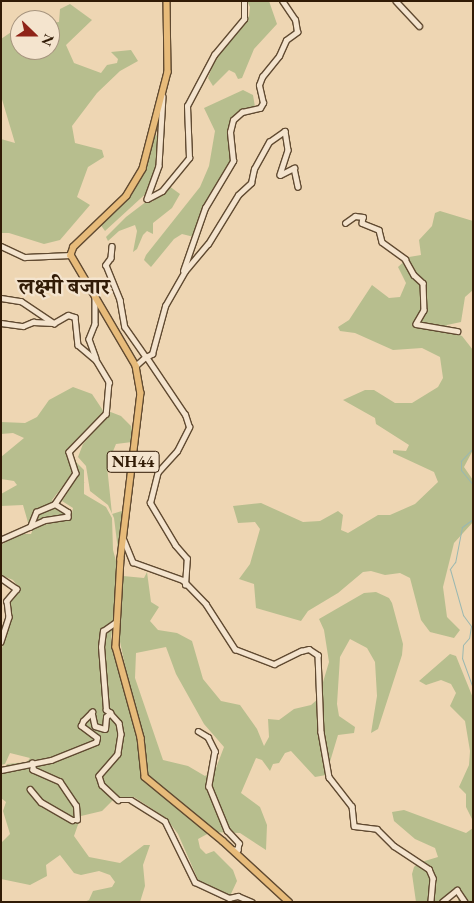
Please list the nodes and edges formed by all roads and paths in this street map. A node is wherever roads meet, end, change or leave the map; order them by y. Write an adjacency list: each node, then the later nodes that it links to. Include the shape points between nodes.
1 (167, 1): 6 (main road, via 169,64)
2 (244, 1): 6 (street, via 244,19 214,54 187,106 189,158 162,191 147,199 159,166)
3 (282, 1): 12 (street, via 295,20 296,32 286,40 279,56 262,77 259,85 263,103 260,108 242,112 233,120 230,132 233,161 205,208)
4 (396, 1): 5 (street)
5 (419, 26)
6 (163, 96): 11 (main road, via 136,184 74,247)
7 (298, 187): 12 (street, via 294,168 280,174 288,150 285,131 269,142 254,169 251,183 238,195 213,236)
8 (345, 223): 17 (street, via 355,216 364,216 362,223 379,230 382,242 405,259 423,283 424,310 416,324)
9 (1, 246): 11 (street, via 25,257)
10 (112, 246): 18 (street, via 111,258 106,265 120,300 125,327)
11 (71, 255): 14 (main road, NH44)
12 (183, 275): 18 (street, via 165,306 152,354)
13 (1, 298): 16 (street, via 21,301)
14 (95, 298): 19 (street, via 95,324 89,339); 20 (main road, NH44)
15 (1, 323): 16 (street, via 23,326 33,322)
16 (54, 323): 19 (street, via 68,315 75,317 78,345)
17 (457, 331)
18 (146, 357): 20 (street); 26 (street, via 185,415 189,428 177,451 158,472 150,503 187,559)
19 (96, 360): 21 (street, via 109,382 106,414 70,452 76,473)
20 (136, 366): 23 (main road, NH44, via 141,393)
21 (55, 504): 22 (street, via 36,512); 22 (street, via 68,512 68,517)
22 (30, 527): 24 (street)
23 (124, 538): 26 (street, via 133,562 175,575); 27 (main road, NH44)
24 (1, 540)
25 (1, 578): 28 (street, via 17,589 8,600 9,617)
26 (185, 585): 39 (street, via 206,604 236,649 274,664 309,649 318,655 321,732 329,777 352,806 354,826 377,829 394,846 429,869 434,878)
27 (116, 622): 29 (street, via 103,632 101,647 106,710); 34 (main road, NH44, via 119,663 141,738 145,777)
28 (1, 642)
29 (110, 713): 31 (street, via 106,717 105,729 95,726 92,712 83,720 82,726 97,738 96,742 51,760); 35 (street, via 120,729 118,754 99,781 118,800 131,800 165,821 195,882)
30 (198, 731): 34 (street, via 208,737 216,751 209,786 227,830 239,843 238,850)
31 (32, 762): 32 (street); 33 (street, via 33,770 60,782 76,806 77,820 40,802)
32 (1, 770)
33 (30, 789)
34 (233, 850): 36 (main road, NH44)
35 (229, 898): 37 (street); 38 (street, via 238,896)
36 (286, 901)
37 (235, 902)
38 (252, 902)
39 (431, 902)
40 (442, 902): 41 (street, via 457,890)
41 (465, 902)

